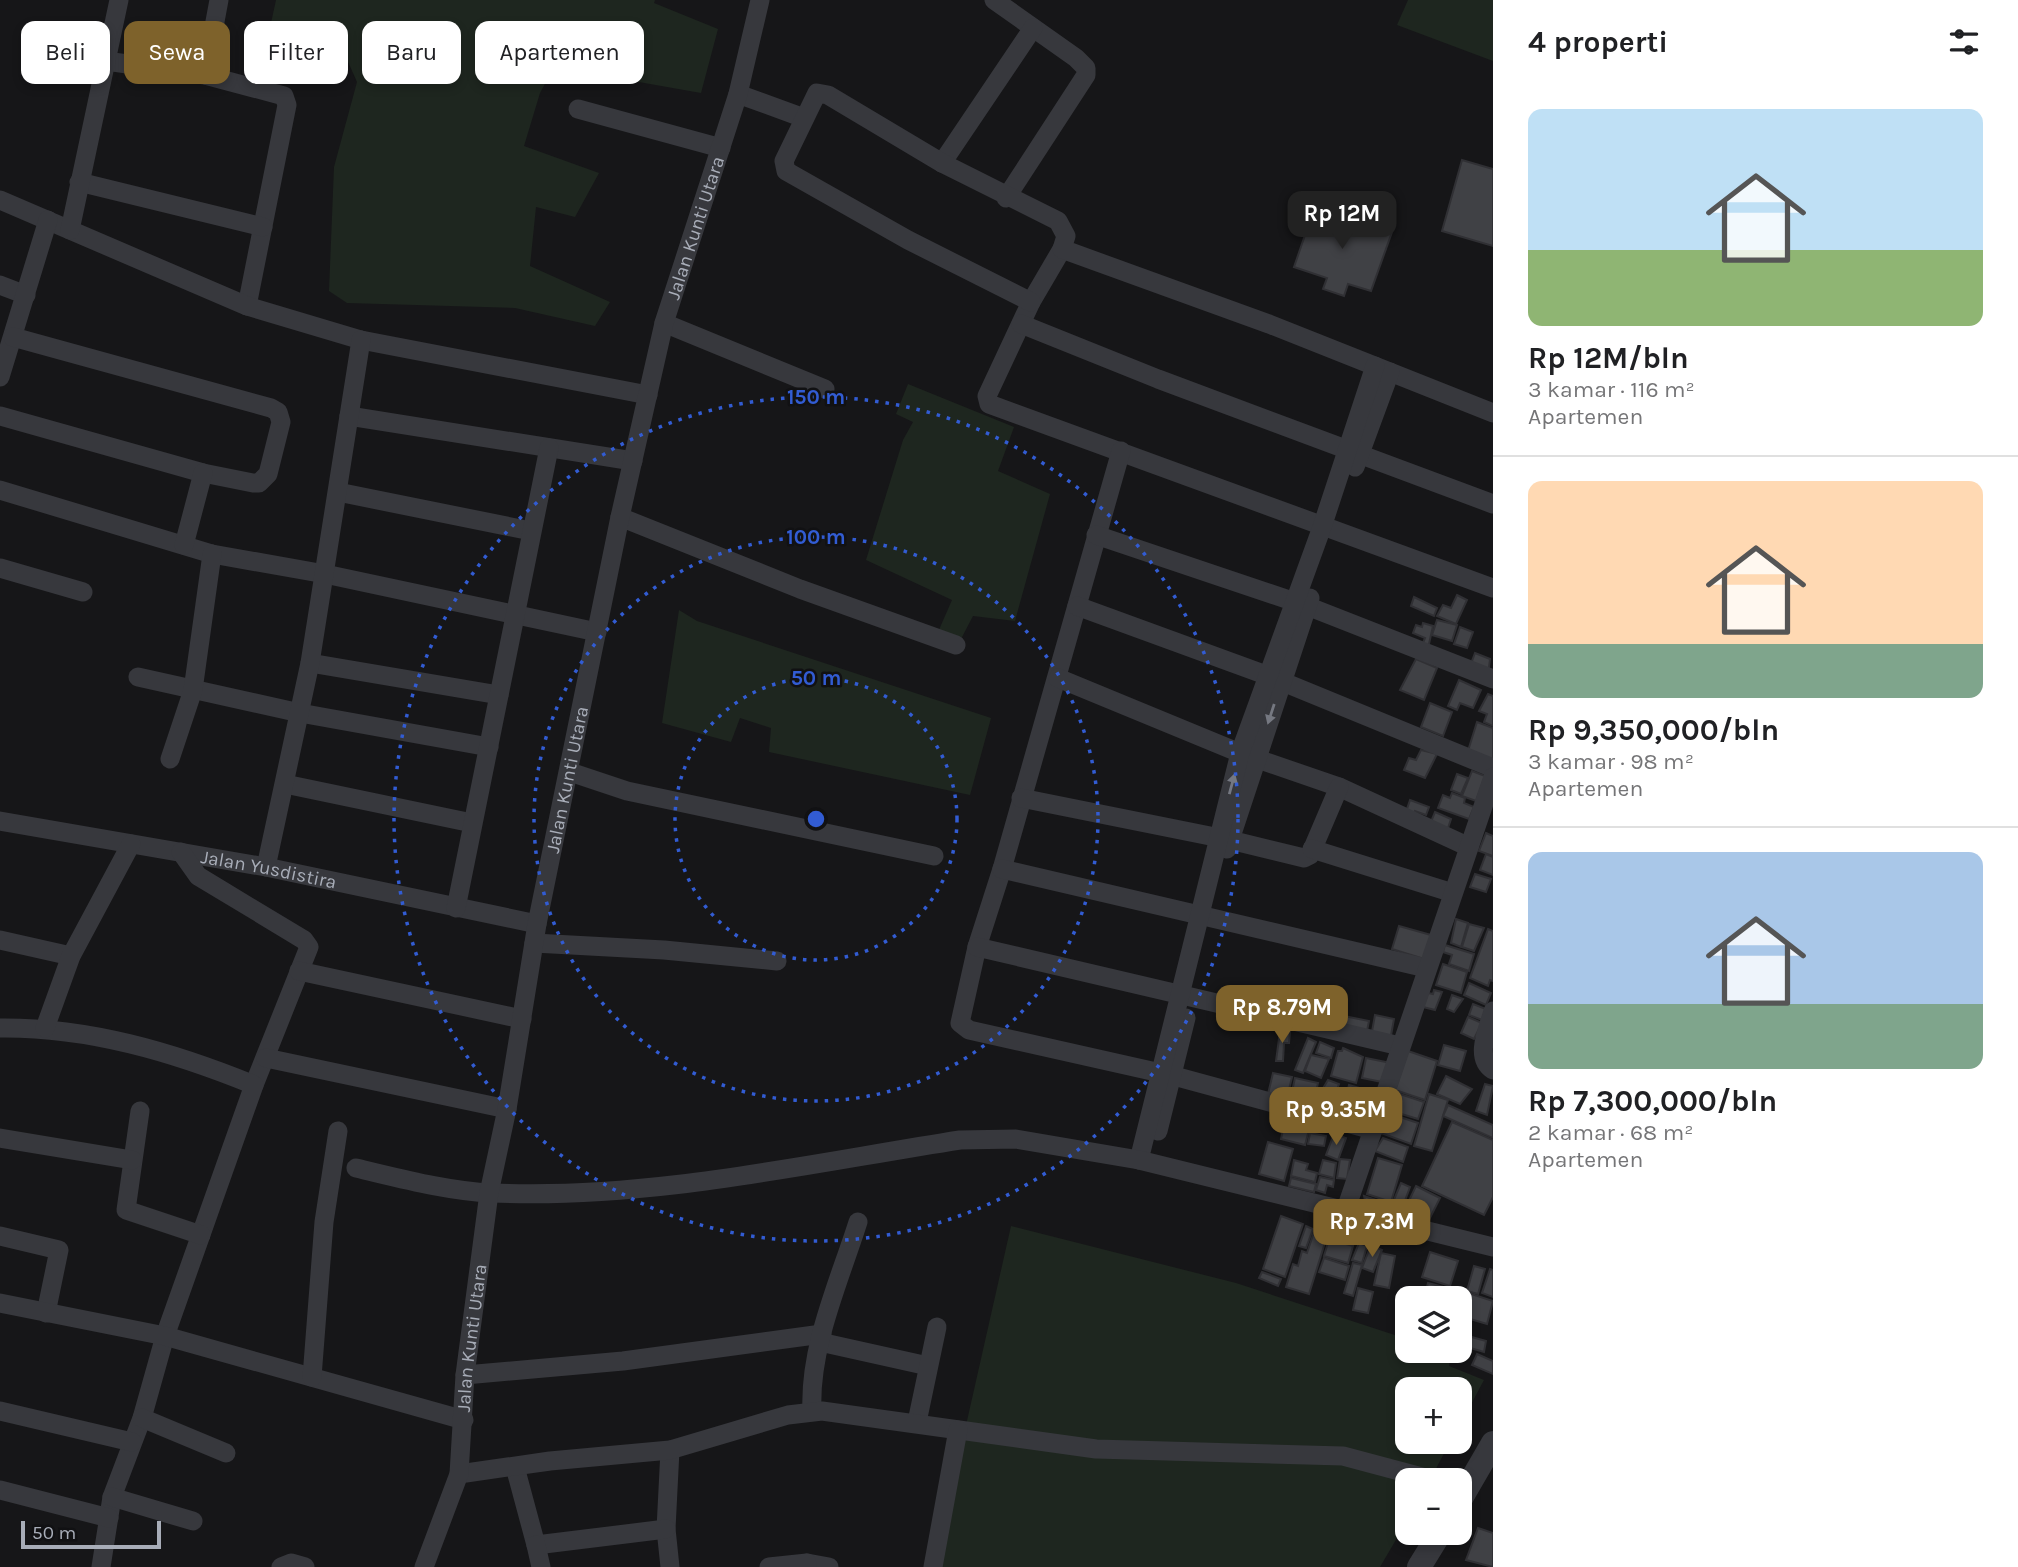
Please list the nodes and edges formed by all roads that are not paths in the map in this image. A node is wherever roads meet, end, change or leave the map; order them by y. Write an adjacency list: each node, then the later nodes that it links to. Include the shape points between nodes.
1 (119, 0): 7 (street)
2 (219, 0): 5 (street)
3 (761, 0): 10 (street, Jalan Kunti Utara)
4 (994, 0): 6 (street)
5 (215, 21)
6 (1032, 28): 14 (street); 16 (street, via 1082,63 1086,75)
7 (110, 42)
8 (230, 81): 19 (street, via 277,92 287,100)
9 (101, 84): 15 (street)
10 (738, 94): 12 (street); 13 (street, Jalan Kunti Utara)
11 (578, 109): 13 (street)
12 (804, 118): 14 (street, via 815,95 822,93); 24 (street, via 784,162 791,176)
13 (721, 148): 26 (street, Jalan Kunti Utara)
14 (942, 163): 16 (street)
15 (79, 182): 19 (street); 20 (street)
16 (1006, 198): 21 (street, via 1062,224 1066,236)
17 (0, 200): 18 (street)
18 (48, 220): 20 (street); 23 (street)
19 (263, 227): 25 (street)
20 (70, 230): 25 (street)
21 (1062, 249): 24 (street); 30 (street)
22 (0, 285): 23 (street)
23 (26, 295): 28 (street)
24 (1031, 302): 27 (street)
25 (247, 306): 29 (street)
26 (664, 323): 32 (street); 33 (street, Jalan Kunti Utara)
27 (1021, 324): 38 (street); 39 (street, via 987,396 989,404)
28 (13, 337): 31 (street); 41 (street, via 278,412 281,422 265,478 253,483)
29 (361, 340): 33 (street); 36 (street)
30 (1382, 369): 34 (street); 38 (street)
31 (1, 373)
32 (825, 389)
33 (648, 395): 40 (street, Jalan Kunti Utara)
34 (1493, 413)
35 (0, 416): 41 (street)
36 (349, 416): 37 (street); 43 (street)
37 (549, 448): 40 (street); 47 (street)
38 (1354, 449): 44 (street); 46 (street)
39 (1121, 451): 46 (street); 48 (street)
40 (633, 461): 45 (street, Jalan Kunti Utara)
41 (203, 474): 49 (street)
42 (0, 490): 49 (street)
43 (338, 492): 47 (street); 52 (street)
44 (1493, 503)
45 (621, 517): 58 (street, Jalan Kunti Utara); 59 (street)
46 (1328, 528): 53 (street); 55 (street)
47 (531, 531): 57 (street)
48 (1096, 534): 55 (street); 56 (street)
49 (184, 545): 50 (street)
50 (212, 554): 52 (street); 65 (street)
51 (0, 568): 54 (street)
52 (325, 574): 57 (street); 60 (street)
53 (1493, 589)
54 (83, 592)
55 (1301, 604): 63 (street); 64 (street)
56 (1077, 606): 62 (street); 63 (street)
57 (516, 616): 58 (street); 66 (street)
58 (597, 632): 72 (street, Jalan Kunti Utara)
59 (956, 645)
60 (310, 663): 66 (street); 67 (street)
61 (138, 677): 65 (street)
62 (1058, 678): 69 (street); 76 (street)
63 (1274, 678): 69 (street); 71 (street)
64 (1493, 680)
65 (193, 690): 67 (street); 70 (street)
66 (499, 695): 68 (street)
67 (300, 713): 68 (street); 74 (street)
68 (489, 747): 78 (street)
69 (1248, 756): 75 (street); 79 (street)
70 (170, 759)
71 (1493, 768)
72 (570, 772): 84 (street, via 627,792); 90 (street, Jalan Kunti Utara)
73 (1493, 777): 81 (street)
74 (285, 784): 78 (street); 85 (street)
75 (1339, 787): 81 (street); 82 (street)
76 (1021, 798): 79 (street); 86 (street)
77 (0, 821): 80 (street, Jalan Yusdistira)
78 (472, 823): 88 (street)
79 (1223, 838): 82 (street, via 1301,858 1308,858); 89 (street)
80 (131, 844): 83 (street, Jalan Yusdistira); 93 (street)
81 (1469, 847): 87 (street)
82 (1312, 849): 87 (street)
83 (181, 852): 85 (street, Jalan Yusdistira); 96 (street, via 198,876 306,942 309,951)
84 (934, 856)
85 (266, 866): 88 (street, Jalan Yusdistira)
86 (1002, 869): 89 (street); 92 (street)
87 (1453, 893): 95 (street)
88 (456, 908): 90 (street, Jalan Yusdistira)
89 (1205, 917): 95 (street); 97 (street)
90 (536, 934): 94 (street, Jalan Yusdistira); 99 (street, Jalan Kunti Utara)
91 (0, 940): 93 (street)
92 (976, 947): 97 (street); 105 (street, via 958,1019 965,1028)
93 (71, 956): 100 (street)
94 (777, 961)
95 (1426, 968): 102 (street)
96 (299, 971): 99 (street); 103 (street)
97 (1185, 996): 102 (street); 105 (street)
98 (1493, 1011): 104 (street, via 1483,1053)
99 (522, 1019): 107 (street, Jalan Kunti Utara)
100 (45, 1027): 101 (street); 106 (street, via 113,1039)
101 (0, 1028)
102 (1400, 1046): 110 (street)
103 (266, 1058): 106 (street); 107 (street)
104 (1493, 1070)
105 (1166, 1074): 110 (street); 113 (street)
106 (254, 1085): 118 (street)
107 (507, 1109): 115 (street, Jalan Kunti Utara)
108 (140, 1111): 112 (street)
109 (338, 1130): 128 (street, via 324,1222)
110 (1373, 1130): 116 (street)
111 (0, 1138): 112 (street)
112 (132, 1160): 118 (street, via 125,1203 128,1212)
113 (1145, 1161): 115 (street, via 1042,1142 978,1138 696,1181 556,1194); 116 (street)
114 (356, 1168): 115 (street)
115 (489, 1193): 127 (street, Jalan Kunti Utara)
116 (1345, 1212): 120 (street)
117 (858, 1222): 125 (street)
118 (201, 1235): 124 (street)
119 (0, 1236): 122 (street, via 59,1250)
120 (1493, 1247)
121 (0, 1303): 122 (street)
122 (46, 1313): 124 (street)
123 (937, 1327): 126 (street)
124 (165, 1336): 128 (street); 131 (street)
125 (821, 1338): 126 (street); 127 (street); 130 (street)
126 (928, 1366): 133 (street)
127 (465, 1375): 132 (street, Jalan Kunti Utara)
128 (312, 1377): 132 (street)
129 (0, 1411): 135 (street)
130 (812, 1411): 133 (street); 136 (street)
131 (142, 1418): 135 (street); 137 (street)
132 (464, 1420): 141 (street, Jalan Kunti Utara)
133 (917, 1422): 134 (street)
134 (958, 1430): 140 (street, via 1096,1450 1343,1456); 159 (street)
135 (132, 1442): 144 (street)
136 (670, 1450): 139 (street); 147 (street)
137 (226, 1453)
138 (1490, 1456): 142 (street)
139 (515, 1467): 141 (street); 148 (street)
140 (1395, 1470)
141 (459, 1474): 154 (street, Jalan Kunti Utara)
142 (1472, 1480)
143 (0, 1490): 145 (street)
144 (112, 1497): 145 (street); 146 (street)
145 (108, 1518): 151 (street)
146 (192, 1521)
147 (666, 1529): 148 (street); 156 (street)
148 (536, 1545): 155 (street)
149 (1433, 1545): 160 (street)
150 (807, 1565): 157 (street); 158 (street)
151 (101, 1567)
152 (281, 1567): 153 (street, via 290,1563)
153 (305, 1567)
154 (424, 1567)
155 (541, 1567)
156 (670, 1567)
157 (769, 1567)
158 (829, 1567)
159 (933, 1567)
160 (1419, 1567)

